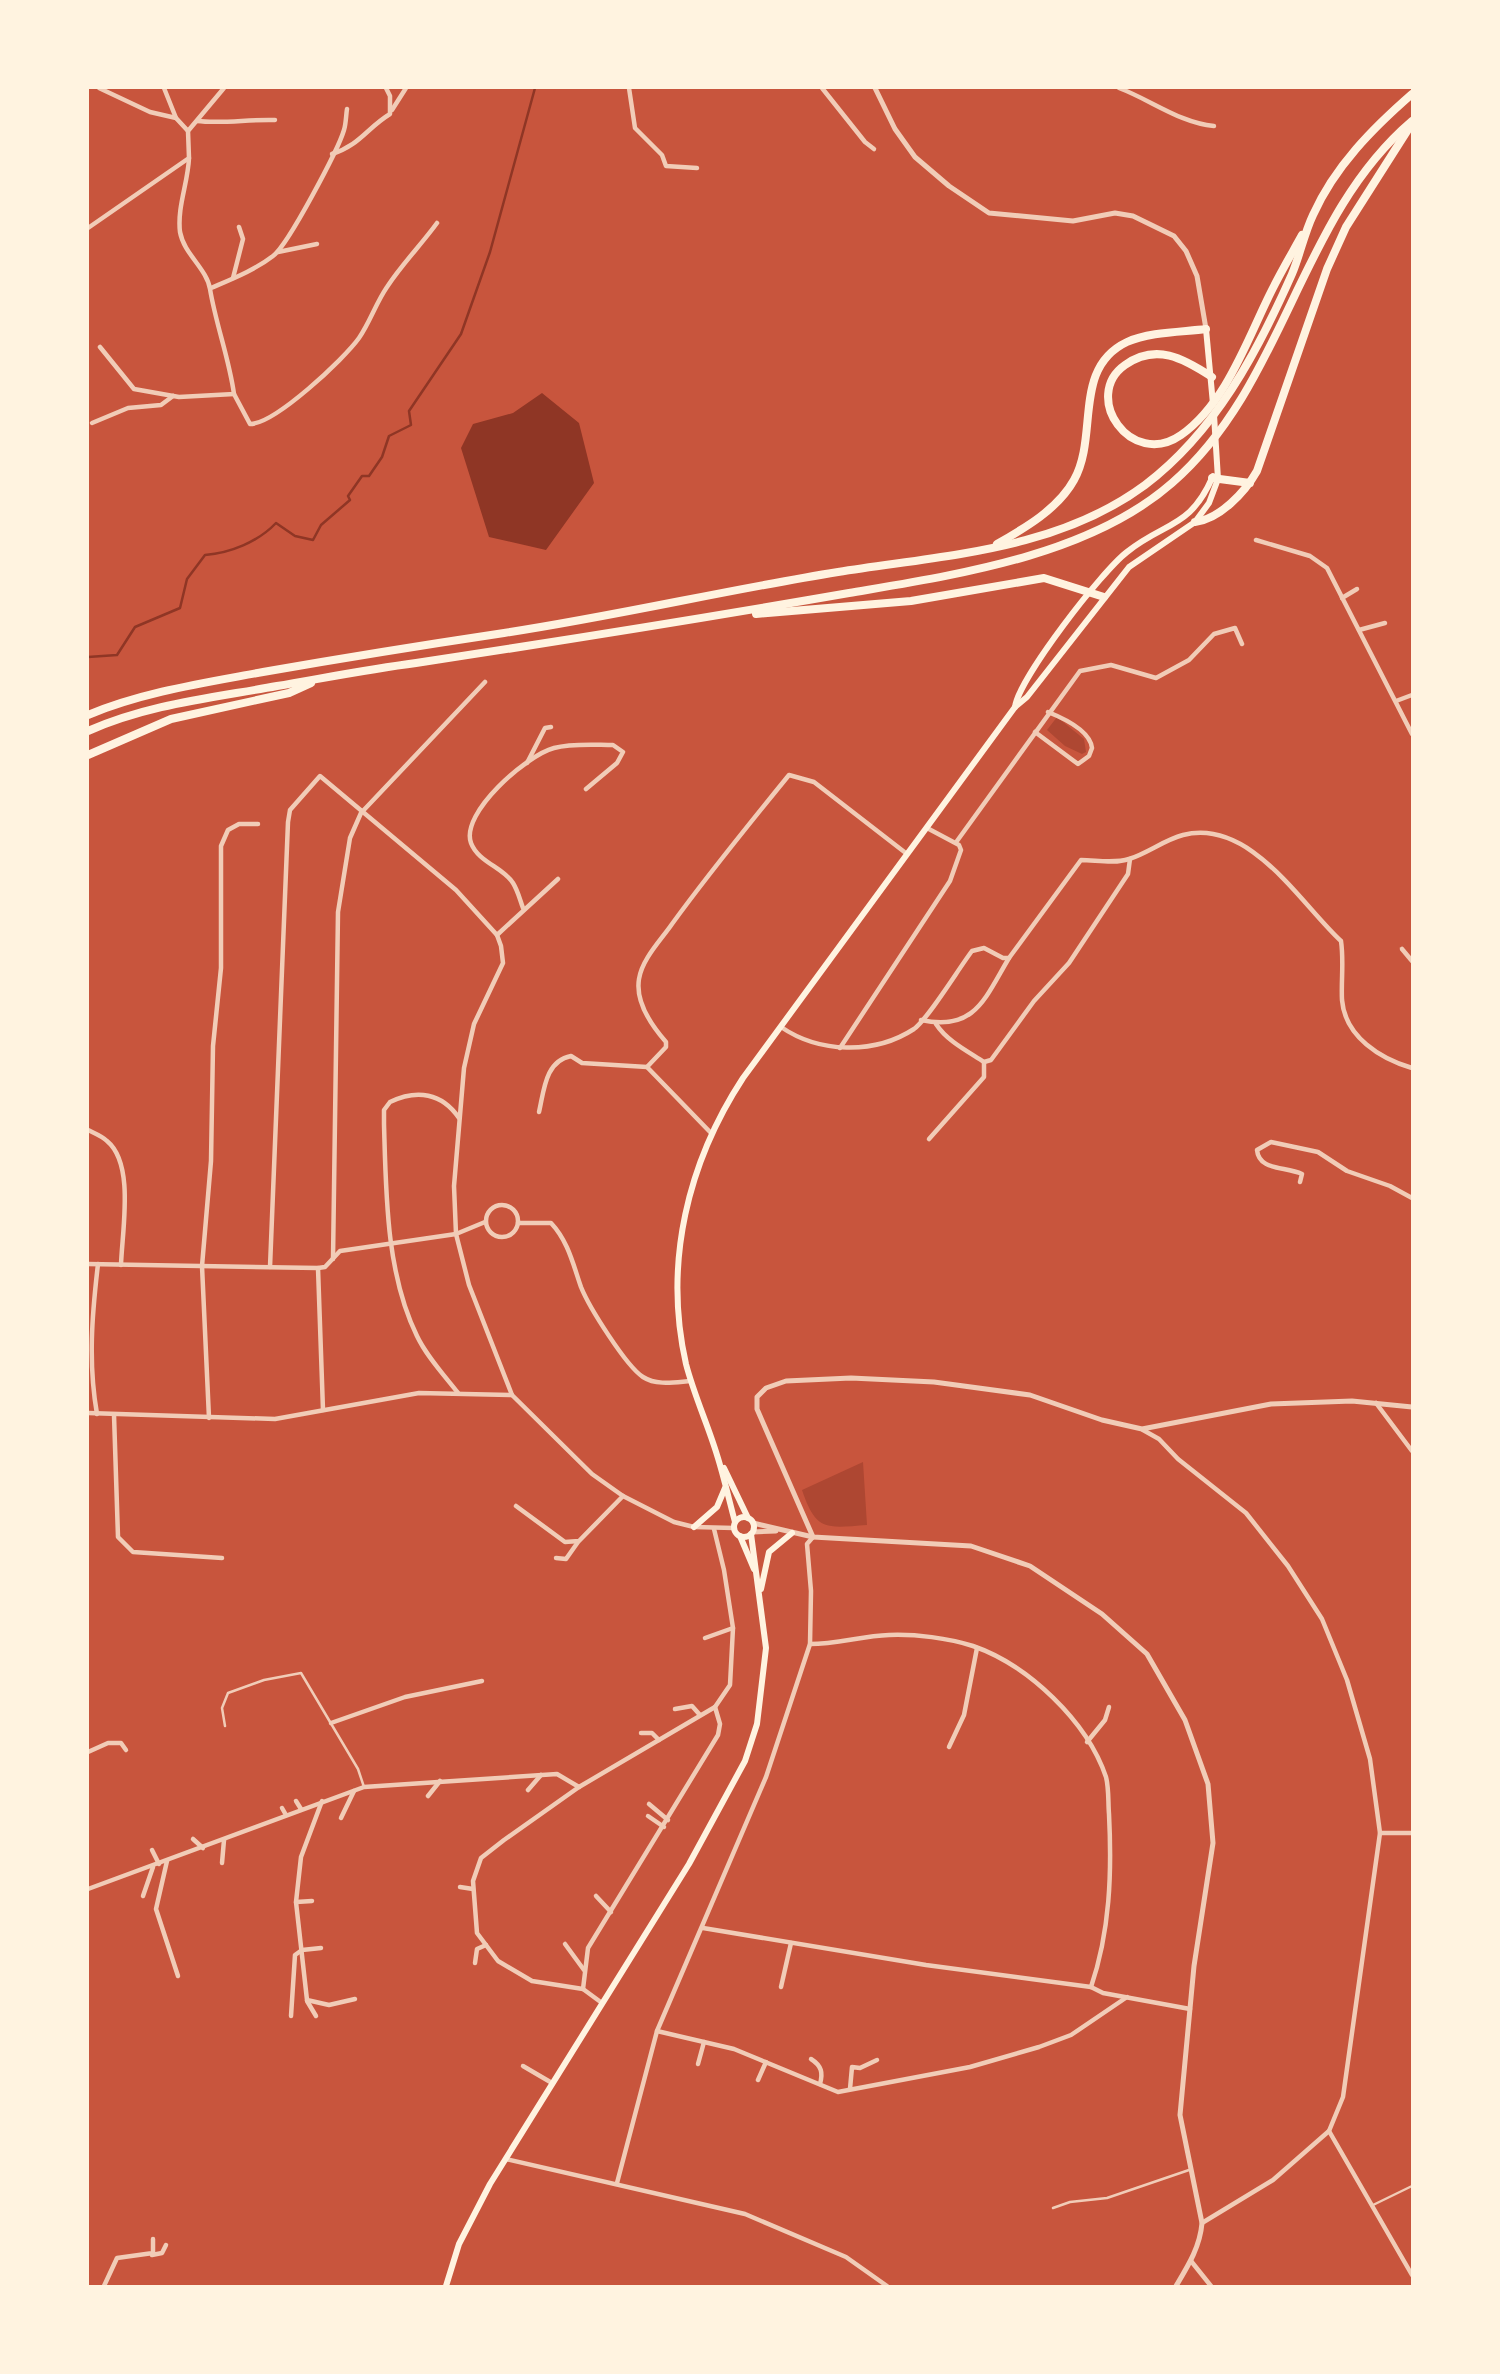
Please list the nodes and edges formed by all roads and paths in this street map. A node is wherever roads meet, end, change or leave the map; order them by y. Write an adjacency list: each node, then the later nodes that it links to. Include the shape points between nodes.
1 (99, 88): 13 (street, via 150,112)
2 (164, 88): 13 (street)
3 (223, 88): 15 (street)
4 (386, 88): 12 (street)
5 (406, 88): 12 (street)
6 (629, 88): 22 (street, via 635,128 662,155 666,166)
7 (822, 88): 19 (street)
8 (875, 88): 31 (street, via 915,158 989,213 1073,221 1115,213 1133,216 1174,236 1197,276)
9 (1119, 88): 17 (street, via 1180,118)
10 (1412, 94): 23 (highway, via 1346,159)
11 (346, 108): 20 (street, via 344,130)
12 (390, 114): 20 (street, via 352,147)
13 (176, 118): 18 (street)
14 (275, 120): 15 (street)
15 (197, 121): 18 (street)
16 (1412, 122): 38 (highway, via 1346,227); 46 (highway, via 1348,192 1266,359 1212,440 1172,483 1146,502 1063,544 957,575)
17 (1214, 127)
18 (188, 131): 21 (street)
19 (874, 149)
20 (332, 154): 28 (street, via 292,234)
21 (189, 158): 26 (street); 30 (street, via 179,212 181,234)
22 (697, 168)
23 (1313, 214): 33 (highway, via 1249,339 1205,412 1182,435 1153,445 1132,439 1114,421 1108,398 1121,368 1142,355 1177,356); 41 (highway, via 1294,270 1255,351 1201,433 1142,487 1086,520 1039,538)
24 (437, 223): 34 (street, via 387,288 358,339 332,368 258,423 250,424 244,417)
25 (239, 227): 29 (street, via 243,239)
26 (88, 228)
27 (317, 244): 28 (street)
28 (278, 252): 29 (street)
29 (233, 279): 30 (street)
30 (211, 288): 34 (street)
31 (1206, 330): 33 (main road); 41 (highway, via 1129,341 1107,357 1093,381 1088,437 1074,480 1043,514)
32 (100, 347): 35 (street, via 134,389)
33 (1212, 377): 37 (main road)
34 (234, 394): 35 (street)
35 (174, 396): 36 (street, via 161,405 128,408)
36 (92, 422)
37 (1215, 478): 38 (highway); 39 (main road, via 1209,503); 43 (main road, via 1195,509 1125,554)
38 (1250, 483): 39 (highway, via 1212,517)
39 (1195, 522): 44 (main road, via 1136,560)
40 (1256, 540): 45 (street, via 1310,556 1327,568)
41 (992, 547): 56 (highway, via 177,688)
42 (1357, 589): 45 (street)
43 (1089, 593): 44 (highway); 46 (highway, via 1062,582 1033,579 911,601); 54 (main road, via 1019,692)
44 (1104, 597): 54 (main road, via 1027,697)
45 (1342, 598): 48 (street)
46 (698, 619): 50 (highway)
47 (1385, 623): 48 (street)
48 (1359, 629): 53 (street)
49 (1242, 644): 55 (street, via 1235,628 1214,634 1189,660 1156,678 1111,665 1080,671)
50 (327, 676): 58 (highway, via 169,705 120,717); 61 (highway, via 289,693 171,719)
51 (485, 682): 64 (street)
52 (1412, 695): 53 (street)
53 (1396, 701): 60 (street)
54 (1015, 706): 66 (main road)
55 (1048, 712): 59 (street); 59 (street, via 1091,740 1089,756 1078,764)
56 (88, 715)
57 (551, 727): 62 (street, via 545,728)
58 (88, 731)
59 (1035, 732): 67 (street)
60 (1412, 734)
61 (88, 755)
62 (526, 764): 63 (street, via 553,748 620,748 623,752 617,763); 71 (street, via 508,774 468,833 471,846 513,881)
63 (586, 789)
64 (361, 813): 72 (street, via 457,890); 94 (street, via 348,850 338,912); 99 (street, via 320,776 290,810)
65 (258, 824): 98 (street, via 239,824 228,830 220,846 221,968)
66 (927, 828): 67 (street); 68 (main road)
67 (957, 841): 79 (street, via 961,850 950,881)
68 (908, 855): 78 (main road); 81 (street, via 814,782 789,775 647,959 639,979 640,996 646,1014 666,1042)
69 (1130, 859): 74 (street, via 1081,860); 80 (street, via 1128,874 1069,963 1034,1000 998,1054); 82 (street, via 1185,835 1224,838 1268,863 1341,941 1342,1003 1353,1030 1373,1051)
70 (558, 879): 71 (street)
71 (523, 908): 72 (street)
72 (497, 935): 84 (street, via 503,963 474,1024)
73 (1402, 949): 75 (street)
74 (1009, 958): 76 (street, via 984,948 972,951); 77 (street, via 977,1010 966,1019)
75 (1412, 961)
76 (921, 1020): 77 (street); 79 (street, via 916,1028 900,1035 863,1047)
77 (936, 1024): 80 (street)
78 (780, 1026): 79 (street, via 809,1041); 86 (main road)
79 (840, 1048)
80 (984, 1062): 87 (street, via 984,1077)
81 (647, 1067): 83 (street, via 562,1058 547,1077); 86 (street)
82 (1412, 1068)
83 (539, 1112)
84 (459, 1118): 92 (street); 93 (street, via 443,1100 421,1094 386,1105 385,1176)
85 (88, 1129): 97 (street, via 116,1151 124,1173)
86 (711, 1133): 101 (main road, via 693,1181 679,1252 681,1335)
87 (929, 1139)
88 (1300, 1182): 89 (street, via 1302,1174 1297,1171 1264,1165 1257,1150 1271,1142 1318,1152 1347,1171)
89 (1412, 1198)
90 (485, 1222): 91 (street, via 491,1233 502,1237 513,1233); 91 (street, via 489,1211 499,1204 515,1211); 92 (street)
91 (518, 1223): 101 (street, via 551,1223 563,1236 601,1324 642,1377 661,1383)
92 (456, 1234): 93 (street); 103 (street, via 469,1285)
93 (393, 1245): 94 (street, via 340,1251); 102 (street, via 417,1337)
94 (332, 1259): 100 (street)
95 (88, 1264): 96 (street)
96 (97, 1264): 97 (street); 108 (street, via 90,1376)
97 (121, 1265): 98 (street)
98 (202, 1266): 99 (street); 110 (street)
99 (270, 1267): 100 (street)
100 (318, 1268): 106 (street)
101 (691, 1381): 113 (main road)
102 (458, 1394): 103 (street); 106 (street, via 403,1395)
103 (512, 1395): 115 (street, via 592,1474)
104 (1376, 1403): 105 (street); 111 (street, via 1271,1404); 112 (street)
105 (1412, 1407)
106 (323, 1410): 110 (street, via 275,1419)
107 (88, 1413): 108 (street)
108 (97, 1414): 109 (street)
109 (114, 1415): 110 (street); 127 (street, via 118,1537 133,1552)
110 (209, 1418)
111 (1142, 1429): 125 (street, via 1030,1395 934,1382 786,1381 765,1388 757,1396 757,1409); 165 (street, via 1246,1513 1322,1619 1347,1680 1370,1759)
112 (1412, 1451)
113 (718, 1457): 114 (main road); 117 (main road)
114 (726, 1487): 118 (main road); 119 (main road, via 720,1503)
115 (623, 1496): 119 (street); 126 (street)
116 (516, 1506): 126 (street, via 565,1542)
117 (751, 1520): 118 (main road, via 741,1517); 121 (street); 122 (main road)
118 (735, 1525): 120 (street); 124 (main road)
119 (694, 1527): 120 (street)
120 (714, 1529): 131 (street)
121 (783, 1531): 122 (street); 123 (street)
122 (752, 1533): 124 (main road); 129 (main road)
123 (792, 1533): 125 (street); 130 (main road, via 769,1552)
124 (740, 1536): 129 (main road)
125 (813, 1537): 133 (street, via 807,1544); 198 (street, via 971,1546 1030,1566 1101,1614 1147,1654 1185,1720 1208,1784 1213,1843)
126 (579, 1541): 128 (street, via 566,1559)
127 (222, 1558)
128 (556, 1558)
129 (758, 1580): 130 (main road)
130 (761, 1592): 197 (main road, via 764,1677 757,1724 745,1761)
131 (733, 1628): 132 (street); 136 (street, via 730,1685)
132 (705, 1638)
133 (810, 1644): 134 (street, via 888,1635 929,1637); 182 (street, via 766,1777)
134 (976, 1648): 144 (street, via 1007,1661 1043,1686); 145 (street, via 964,1715)
135 (482, 1681): 140 (street, via 405,1697)
136 (715, 1707): 139 (street); 163 (street, via 718,1735)
137 (1109, 1707): 144 (street, via 1105,1720)
138 (675, 1709): 139 (street, via 692,1706)
139 (700, 1715): 143 (street)
140 (331, 1723): 141 (lane, via 301,1673 228,1693 222,1709); 150 (lane)
141 (225, 1726)
142 (641, 1733): 143 (street, via 652,1733)
143 (659, 1740): 151 (street)
144 (1087, 1742): 192 (street, via 1107,1778 1110,1838 1108,1915)
145 (949, 1747)
146 (126, 1750): 147 (street, via 121,1743 108,1743)
147 (88, 1752)
148 (542, 1774): 149 (street); 151 (street, via 557,1774); 153 (street)
149 (440, 1780): 150 (street); 154 (street)
150 (364, 1787): 152 (street)
151 (579, 1787): 176 (street, via 481,1858)
152 (355, 1790): 156 (street); 162 (street)
153 (528, 1790)
154 (428, 1796)
155 (296, 1801): 159 (street)
156 (322, 1801): 159 (street); 179 (street, via 301,1857)
157 (649, 1804): 163 (street)
158 (282, 1808): 160 (street)
159 (301, 1809): 160 (street)
160 (286, 1815): 168 (street)
161 (648, 1816): 164 (street)
162 (341, 1818)
163 (668, 1820): 164 (street)
164 (664, 1827): 181 (street)
165 (1380, 1833): 166 (street); 212 (street, via 1343,2097)
166 (1412, 1833)
167 (193, 1839): 169 (street)
168 (224, 1840): 169 (street); 172 (street)
169 (203, 1847): 171 (street)
170 (152, 1850): 173 (street)
171 (167, 1861): 173 (street); 190 (street, via 156,1909)
172 (222, 1863)
173 (156, 1865): 175 (street); 177 (street)
174 (460, 1887): 176 (street)
175 (88, 1889)
176 (473, 1889): 185 (street, via 477,1933)
177 (143, 1896)
178 (596, 1896): 181 (street)
179 (296, 1902): 180 (street); 187 (street)
180 (312, 1902)
181 (611, 1912): 189 (street, via 588,1948)
182 (704, 1928): 183 (street); 201 (street)
183 (791, 1943): 191 (street); 192 (street)
184 (565, 1944): 189 (street)
185 (486, 1945): 188 (street, via 477,1949); 193 (street, via 498,1961 532,1982)
186 (321, 1948): 187 (street)
187 (302, 1950): 196 (street); 199 (street, via 295,1955)
188 (475, 1963)
189 (584, 1971): 193 (street)
190 (178, 1976)
191 (781, 1987)
192 (1091, 1987): 194 (street)
193 (583, 1989): 197 (street)
194 (1127, 1997): 198 (street); 211 (street, via 1071,2035 1039,2047 970,2067)
195 (355, 1999): 196 (street, via 329,2005)
196 (307, 2000): 200 (street)
197 (603, 2003): 209 (main road)
198 (1190, 2009): 214 (street, via 1180,2115)
199 (291, 2016)
200 (316, 2016)
201 (657, 2031): 202 (street); 215 (street)
202 (704, 2042): 205 (street); 206 (street)
203 (811, 2059): 210 (street, via 823,2074)
204 (877, 2060): 211 (street, via 852,2067)
205 (766, 2062): 208 (street); 210 (street)
206 (698, 2064)
207 (523, 2066): 209 (street)
208 (758, 2080)
209 (552, 2083): 213 (main road)
210 (820, 2084): 211 (street, via 838,2092)
211 (850, 2089)
212 (1329, 2131): 217 (street); 219 (street, via 1273,2180)
213 (505, 2158): 215 (street); 226 (main road, via 459,2244)
214 (1192, 2169): 218 (lane, via 1107,2198); 219 (street)
215 (617, 2183): 227 (street, via 745,2214 846,2257)
216 (1412, 2186): 217 (lane)
217 (1373, 2205): 224 (street)
218 (1054, 2208)
219 (1202, 2223): 223 (street)
220 (153, 2239): 222 (street, via 153,2253)
221 (166, 2245): 222 (street, via 162,2253)
222 (148, 2256): 225 (street, via 117,2258)
223 (1191, 2261): 228 (street); 229 (street)
224 (1412, 2275)
225 (104, 2287)
226 (446, 2287)
227 (887, 2287)
228 (1176, 2287)
229 (1211, 2287)

